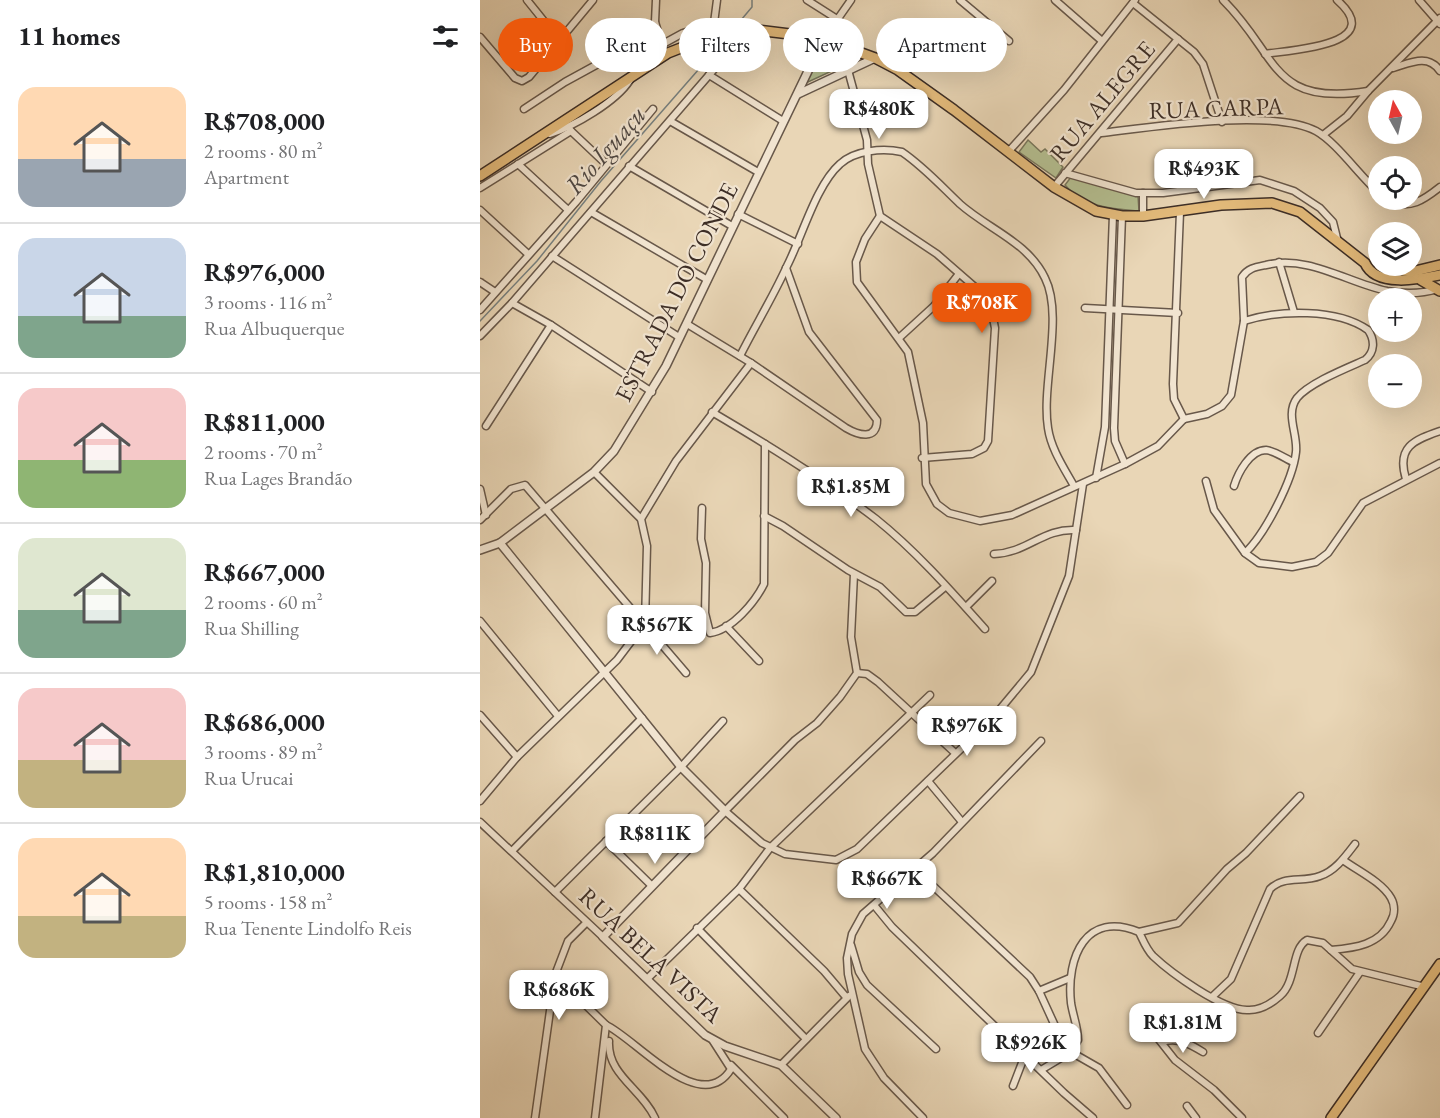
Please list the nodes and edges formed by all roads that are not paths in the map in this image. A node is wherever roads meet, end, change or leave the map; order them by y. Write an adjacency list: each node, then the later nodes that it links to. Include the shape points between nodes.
1 (527, 0): 13 (street)
2 (592, 0): 18 (street)
3 (656, 0): 14 (street)
4 (717, 0): 23 (street, via 714,23 682,33)
5 (807, 0): 15 (street)
6 (851, 0): 16 (street)
7 (960, 0): 20 (street)
8 (1055, 0): 21 (street)
9 (1223, 0): 25 (street)
10 (1337, 0): 25 (street, via 1348,13 1350,25 1335,43)
11 (1419, 0): 17 (street)
12 (1134, 1): 19 (street); 21 (street)
13 (541, 18)
14 (655, 18)
15 (835, 18)
16 (838, 18)
17 (1439, 21): 29 (street)
18 (573, 24)
19 (1178, 39): 50 (street, via 1203,64); 52 (street, RUA ALEGRE)
20 (1009, 40)
21 (1102, 41): 55 (street)
22 (481, 42): 27 (street)
23 (667, 46)
24 (864, 53): 26 (main road)
25 (1265, 54): 44 (street, via 1274,68 1299,88)
26 (875, 58): 28 (street); 55 (main road)
27 (498, 60)
28 (864, 63)
29 (1390, 69): 31 (street, via 1426,60 1436,64); 41 (street)
30 (585, 71): 46 (street)
31 (1440, 71)
32 (509, 72): 33 (street, via 522,81)
33 (531, 72)
34 (637, 72): 40 (main road)
35 (711, 72): 39 (street)
36 (808, 72): 43 (street, ESTRADA DO CONDE)
37 (844, 72): 43 (street)
38 (849, 72): 56 (street)
39 (709, 75): 48 (street); 49 (street)
40 (632, 76): 51 (street, via 618,93); 53 (main road)
41 (1369, 90)
42 (1368, 91): 44 (street); 45 (street)
43 (798, 94): 49 (street, ESTRADA DO CONDE)
44 (1347, 94): 45 (street)
45 (1354, 107): 54 (street)
46 (524, 109)
47 (653, 109): 58 (street)
48 (670, 121): 59 (street); 60 (street)
49 (783, 121): 60 (street, ESTRADA DO CONDE)
50 (1222, 122): 52 (street, RUA CARPA); 54 (street, RUA CARPA, via 1292,123)
51 (569, 129): 53 (street); 57 (street); 58 (street)
52 (1101, 133): 61 (street, RUA ALEGRE)
53 (543, 135): 62 (main road)
54 (1323, 135): 63 (street, RUA CARPA)
55 (1009, 151): 65 (main road)
56 (868, 152): 74 (street); 79 (street, via 849,157 834,172); 131 (street, via 892,150 912,159 977,217 1011,239 1046,279 1052,332 1046,387 1048,429 1054,450)
57 (518, 164): 66 (street); 70 (street)
58 (606, 164): 70 (street)
59 (629, 166): 71 (street); 77 (street)
60 (758, 172): 73 (street, ESTRADA DO CONDE)
61 (1065, 173): 65 (street, RUA ALEGRE); 67 (street)
62 (480, 176)
63 (1368, 182)
64 (1440, 186): 68 (street)
65 (1054, 187): 75 (main road, via 1096,211)
66 (480, 188)
67 (1143, 193): 76 (street); 78 (street, via 1260,180 1294,191 1320,208 1333,222)
68 (1422, 200)
69 (480, 210): 80 (street)
70 (568, 210): 80 (street)
71 (591, 212): 81 (street); 95 (street)
72 (1180, 212): 76 (main road); 78 (main road, via 1272,203 1300,212); 105 (street)
73 (738, 214): 77 (street, ESTRADA DO CONDE); 79 (street)
74 (880, 216): 89 (street, via 917,239); 111 (street, via 856,262 857,282)
75 (1118, 216): 76 (main road); 102 (street); 103 (street)
76 (1143, 216)
77 (732, 226): 95 (street, ESTRADA DO CONDE)
78 (1338, 242): 83 (main road)
79 (798, 244): 86 (street)
80 (528, 254): 98 (street)
81 (552, 256): 99 (street); 110 (street)
82 (1278, 262): 97 (street, via 1310,265 1392,292); 104 (street); 106 (street, via 1252,268 1242,277)
83 (1365, 263): 84 (main road); 87 (main road)
84 (1368, 263)
85 (1440, 265): 88 (main road)
86 (786, 268): 112 (street); 113 (street, via 809,332 872,413 876,429 867,435 856,433)
87 (1368, 269)
88 (1422, 274)
89 (958, 275): 111 (street, via 934,306); 122 (street, via 984,295 993,313 988,441 979,452)
90 (1422, 275): 91 (main road)
91 (1440, 275)
92 (1381, 276): 93 (main road)
93 (1402, 276)
94 (1422, 276): 97 (main road)
95 (706, 279): 107 (street, ESTRADA DO CONDE)
96 (480, 282): 98 (street)
97 (1439, 290)
98 (495, 292): 101 (street)
99 (512, 303): 108 (street); 109 (street)
100 (1085, 308): 102 (street)
101 (480, 310)
102 (1110, 311): 103 (street); 114 (street)
103 (1119, 311): 105 (street); 115 (street)
104 (1294, 312): 106 (street); 123 (street, via 1360,325 1372,336 1373,344 1365,360 1298,397 1292,412 1296,451)
105 (1178, 313): 118 (street, via 1173,384 1174,399)
106 (1244, 321): 118 (street, via 1231,395 1208,414)
107 (687, 324): 110 (street, ESTRADA DO CONDE); 112 (street)
108 (551, 325): 116 (street); 119 (street)
109 (480, 336)
110 (679, 337): 116 (street, ESTRADA DO CONDE)
111 (899, 338): 122 (street, via 908,352 918,393 923,423)
112 (740, 356): 113 (street)
113 (751, 363): 117 (street)
114 (1108, 368): 115 (street); 127 (street, via 1105,427)
115 (1116, 368): 125 (street, via 1114,435)
116 (652, 392): 126 (street, ESTRADA DO CONDE, via 614,451)
117 (712, 412): 121 (street); 138 (street)
118 (1184, 419): 125 (street, via 1158,446)
119 (486, 426)
120 (1440, 431): 128 (street, via 1407,449 1403,465)
121 (765, 444): 137 (street); 147 (street, via 876,519)
122 (922, 458): 131 (street, via 926,484 936,504 949,513 980,521 1012,515)
123 (1293, 462): 132 (street, via 1269,450 1260,452 1242,468); 144 (street, via 1266,528)
124 (1440, 463): 128 (street)
125 (1125, 464): 127 (street)
126 (594, 472): 134 (street, ESTRADA DO CONDE); 138 (street)
127 (1096, 478): 130 (street)
128 (1406, 479): 144 (street, via 1363,503 1328,553 1316,562 1307,566 1277,566 1259,563)
129 (1206, 481): 144 (street, via 1214,510)
130 (1083, 484): 131 (street); 140 (street)
131 (1074, 486)
132 (1234, 486)
133 (480, 489): 136 (street)
134 (545, 508): 136 (street, via 525,485 511,489); 141 (street, ESTRADA DO CONDE); 150 (street)
135 (702, 508): 151 (street, via 707,629 714,632)
136 (486, 515): 139 (street)
137 (764, 516): 145 (street); 151 (street, via 764,584)
138 (641, 519): 150 (street, via 647,546)
139 (480, 520)
140 (1076, 530): 143 (street, via 1056,531 1014,553); 164 (street, via 1069,576 1031,672 990,720)
141 (500, 543): 142 (street, ESTRADA DO CONDE); 154 (street)
142 (480, 550)
143 (994, 554)
144 (1245, 554)
145 (854, 574): 147 (street, via 880,587 906,612 915,612); 156 (street, via 851,637)
146 (992, 581): 148 (street)
147 (945, 586): 148 (street)
148 (966, 607): 152 (street)
149 (480, 621): 160 (street)
150 (645, 623): 154 (street); 155 (street)
151 (726, 626): 153 (street)
152 (985, 629)
153 (759, 662)
154 (604, 672): 160 (street); 161 (street)
155 (686, 673)
156 (857, 673): 158 (street, via 871,677); 170 (street, via 817,723)
157 (930, 695): 158 (street)
158 (911, 714): 164 (street); 175 (street)
159 (480, 715): 165 (street)
160 (558, 716): 165 (street)
161 (642, 718): 166 (street); 176 (street)
162 (723, 721): 166 (street)
163 (1041, 741): 172 (street)
164 (954, 752): 167 (street)
165 (517, 757): 169 (street)
166 (681, 767): 170 (street); 173 (street)
167 (928, 781): 172 (street); 175 (street, via 845,857 814,858)
168 (1300, 796): 185 (street, via 1178,923)
169 (480, 801)
170 (725, 811): 175 (street); 179 (street)
171 (480, 822): 176 (street, RUA BELA VISTA)
172 (962, 822): 178 (street)
173 (606, 841): 179 (street); 181 (street)
174 (1354, 844): 177 (street)
175 (770, 848): 180 (street)
176 (512, 851): 181 (street, RUA BELA VISTA)
177 (1343, 860): 188 (street, via 1383,888 1391,897 1394,912 1386,930 1370,943); 197 (street, via 1320,876 1281,880 1270,889 1232,979)
178 (916, 870): 182 (street); 195 (street, via 1030,977)
179 (651, 885): 186 (street)
180 (739, 889): 184 (street); 196 (street)
181 (555, 892): 183 (street, RUA BELA VISTA)
182 (874, 905): 187 (street, via 858,921); 209 (street)
183 (586, 923): 186 (street, RUA BELA VISTA); 191 (street, via 568,941)
184 (697, 928): 192 (street); 202 (street)
185 (1139, 932): 193 (street, via 1115,924 1094,931 1080,949); 197 (street, via 1152,955)
186 (603, 937): 192 (street, RUA BELA VISTA)
187 (850, 942): 196 (street); 206 (street, via 867,984)
188 (1331, 950): 190 (street); 197 (street, via 1314,940 1302,943 1287,988 1266,1006 1233,1008)
189 (1440, 964): 194 (main road)
190 (1360, 972): 194 (street); 200 (street)
191 (555, 975): 198 (street); 218 (street)
192 (648, 978): 204 (street, RUA BELA VISTA)
193 (1070, 978): 195 (street); 207 (street, via 1078,1034)
194 (1425, 987): 216 (main road)
195 (1039, 991): 207 (street, via 1053,1027)
196 (849, 996): 202 (street); 217 (street, via 865,1049 884,1078)
197 (1212, 997)
198 (606, 1025): 201 (street); 203 (street)
199 (1149, 1027): 205 (street)
200 (1317, 1033)
201 (622, 1036): 203 (street); 210 (street, via 690,1084 714,1085 729,1072)
202 (806, 1039): 211 (street)
203 (606, 1041): 219 (street); 220 (street, via 613,1065 641,1095)
204 (713, 1041): 210 (street); 211 (street, RUA BELA VISTA)
205 (1162, 1042): 208 (street, via 1183,1041); 225 (street, via 1174,1060)
206 (936, 1049)
207 (1071, 1052): 212 (street); 214 (street, via 1100,1068)
208 (1203, 1052)
209 (1025, 1055): 212 (street); 213 (street)
210 (730, 1065): 221 (street)
211 (781, 1065): 222 (street, RUA BELA VISTA)
212 (1041, 1070): 223 (street)
213 (1013, 1086)
214 (1127, 1105)
215 (1187, 1106): 224 (street)
216 (1336, 1116)
217 (920, 1117)
218 (535, 1118)
219 (595, 1118)
220 (655, 1118)
221 (784, 1118)
222 (836, 1118)
223 (1093, 1118)
224 (1196, 1118)
225 (1242, 1118)

